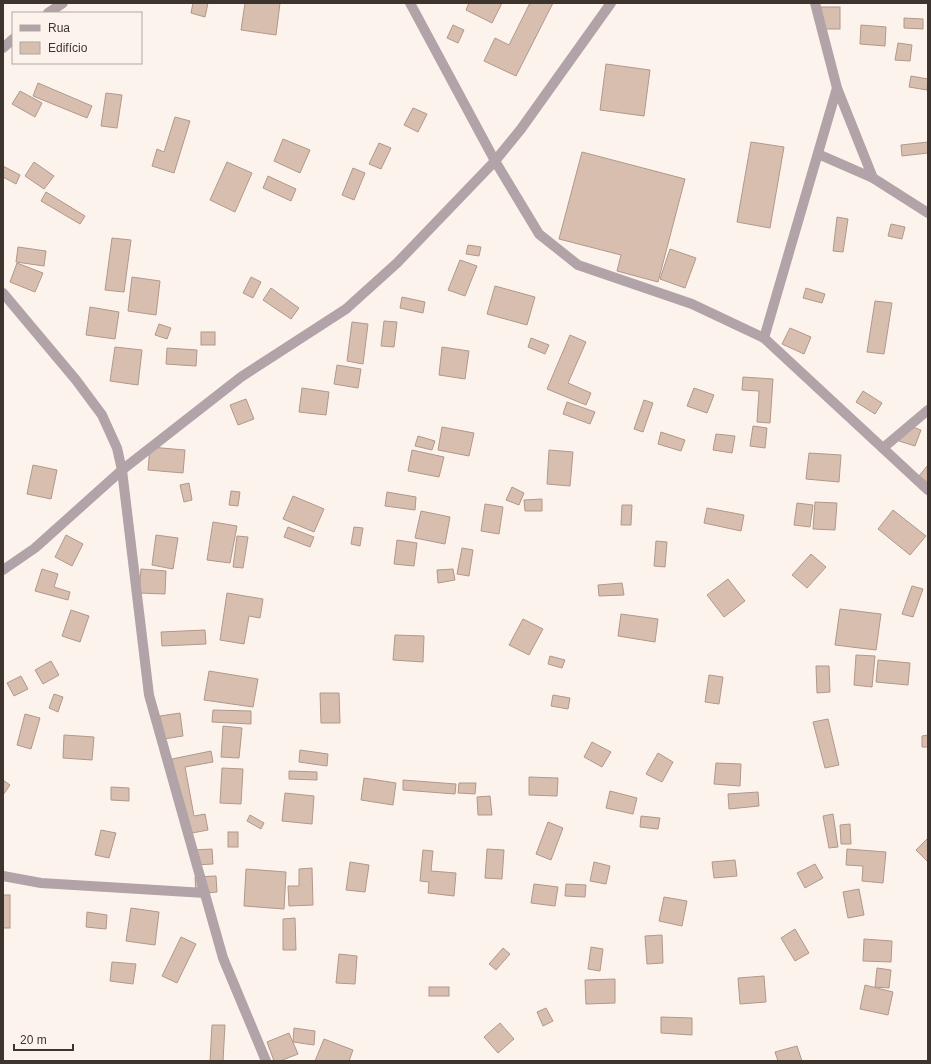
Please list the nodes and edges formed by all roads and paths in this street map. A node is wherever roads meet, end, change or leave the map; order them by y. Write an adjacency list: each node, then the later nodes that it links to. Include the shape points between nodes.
1 (63, 3): 5 (street)
2 (410, 3): 10 (street)
3 (611, 3): 10 (street, via 521,129)
4 (815, 3): 8 (street)
5 (50, 12)
6 (12, 40): 7 (street)
7 (3, 48)
8 (837, 88): 9 (street); 11 (street)
9 (818, 154): 11 (street); 14 (street)
10 (495, 161): 14 (street, via 540,234 578,265 692,304); 17 (street, via 397,263 346,309 241,377)
11 (873, 178): 12 (street)
12 (928, 213)
13 (3, 293): 17 (street, via 102,415 117,448)
14 (764, 338): 16 (street)
15 (928, 410): 16 (street)
16 (883, 448): 18 (street)
17 (122, 470): 19 (street, via 34,548); 21 (street, via 149,695)
18 (928, 490)
19 (3, 570)
20 (3, 876): 21 (street, via 41,883)
21 (205, 893): 22 (street, via 223,958)
22 (266, 1061)

